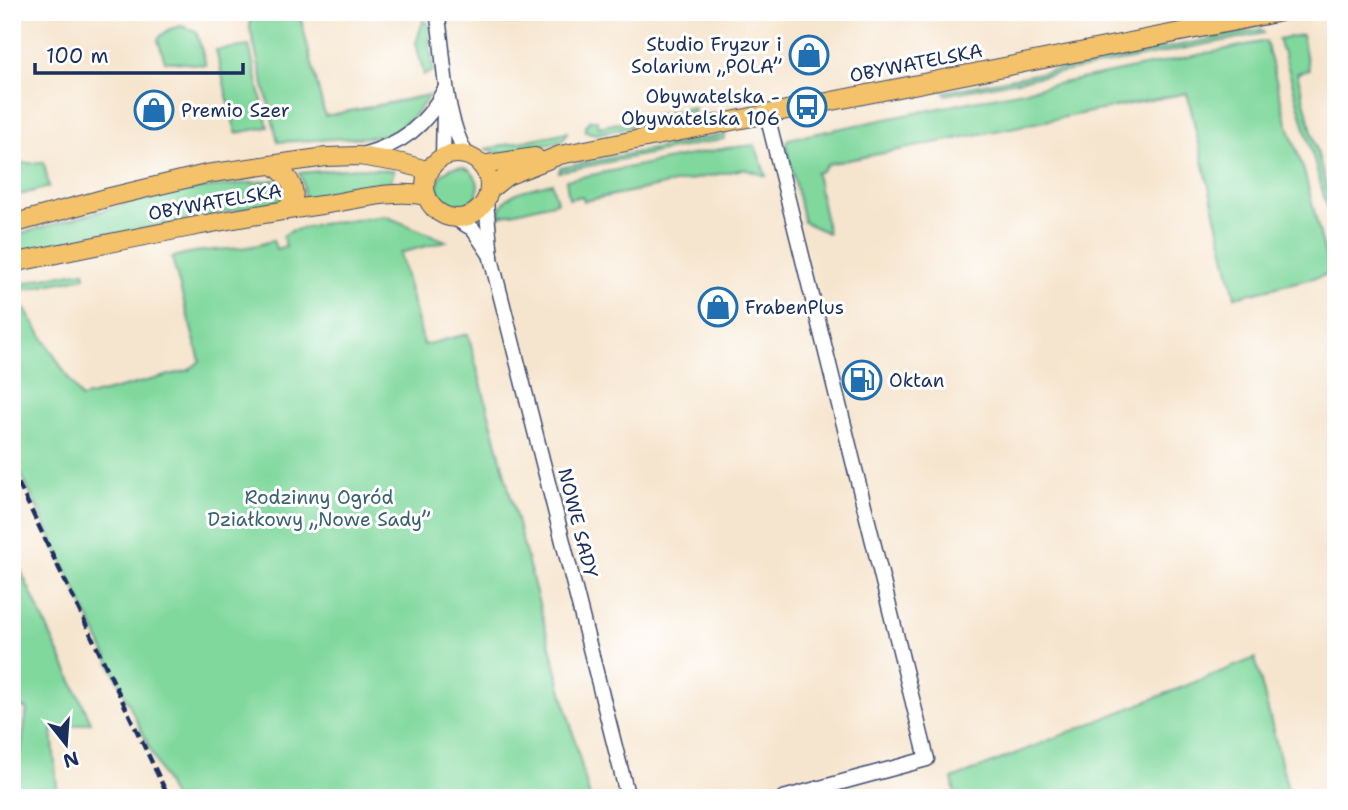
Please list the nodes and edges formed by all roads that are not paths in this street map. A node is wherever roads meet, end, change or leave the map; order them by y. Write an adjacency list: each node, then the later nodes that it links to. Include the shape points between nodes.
1 (437, 12): 3 (street)
2 (1281, 12): 4 (main road, OBYWATELSKA)
3 (446, 95): 6 (street, OBYWATELSKA, via 429,118 408,135); 7 (street); 8 (street, via 457,139)
4 (767, 114): 5 (main road, OBYWATELSKA); 19 (street, via 927,759)
5 (560, 155): 8 (main road, OBYWATELSKA); 12 (main road, OBYWATELSKA, via 507,176)
6 (359, 156): 9 (main road, OBYWATELSKA); 10 (main road, OBYWATELSKA)
7 (443, 157): 8 (main road, via 460,154); 10 (main road)
8 (474, 160): 12 (main road, via 489,181)
9 (273, 165): 13 (main road, via 293,186 293,201); 15 (main road, OBYWATELSKA, via 186,178)
10 (430, 171): 11 (main road)
11 (427, 196): 13 (main road, OBYWATELSKA, via 391,195); 14 (main road, via 437,211)
12 (487, 196): 14 (main road, via 472,215); 16 (street, NOWE SADY)
13 (284, 211): 17 (main road, OBYWATELSKA)
14 (454, 218): 16 (street, NOWE SADY, via 473,229)
15 (12, 224)
16 (491, 258): 18 (street, NOWE SADY)
17 (12, 263)
18 (628, 798)
19 (783, 798)

